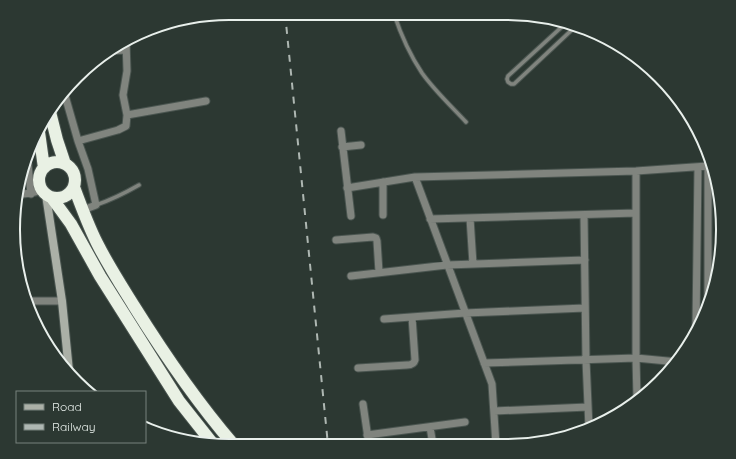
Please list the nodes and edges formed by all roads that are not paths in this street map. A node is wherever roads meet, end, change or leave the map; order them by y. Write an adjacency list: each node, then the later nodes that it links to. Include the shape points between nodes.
1 (396, 20): 10 (lane, via 422,73)
2 (561, 27): 3 (lane, via 509,75 508,82 516,82)
3 (571, 30)
4 (121, 50): 5 (street)
5 (126, 50): 8 (street, via 123,95)
6 (66, 99): 13 (street)
7 (206, 101): 8 (street)
8 (127, 115): 13 (street, via 126,126 123,128)
9 (52, 119): 17 (highway)
10 (466, 122)
11 (341, 131): 15 (street)
12 (40, 141): 20 (highway)
13 (78, 141): 30 (street, via 88,169)
14 (362, 145): 15 (street)
15 (342, 147): 27 (street)
16 (31, 164): 29 (street)
17 (65, 164): 20 (highway, via 52,162); 26 (highway, via 74,174)
18 (706, 165): 19 (street)
19 (698, 167): 21 (street); 50 (street)
20 (44, 168): 29 (highway, via 39,177)
21 (636, 171): 22 (street); 32 (street)
22 (415, 177): 23 (street); 37 (street)
23 (383, 182): 27 (street); 33 (street)
24 (711, 184): 44 (street)
25 (138, 185): 30 (lane, via 126,193)
26 (74, 187): 29 (highway, via 71,193 59,199); 31 (highway)
27 (347, 188): 35 (street)
28 (23, 194): 29 (street)
29 (43, 194): 45 (street); 66 (highway, via 70,224 175,395)
30 (96, 205): 31 (street)
31 (83, 210): 67 (highway, via 111,269 152,335 187,387)
32 (636, 213): 34 (street); 52 (street)
33 (383, 215)
34 (584, 215): 36 (street); 39 (street)
35 (351, 216)
36 (470, 218): 37 (street); 40 (street)
37 (430, 219): 41 (street)
38 (336, 240): 42 (street, via 376,238)
39 (585, 260): 40 (street); 47 (street)
40 (473, 264): 41 (street)
41 (447, 265): 42 (street); 48 (street)
42 (379, 272): 43 (street)
43 (351, 276)
44 (708, 286)
45 (62, 301): 46 (street); 55 (street)
46 (33, 302)
47 (585, 308): 48 (street); 53 (street)
48 (466, 313): 49 (street); 56 (street)
49 (412, 317): 51 (street); 57 (street, via 415,360 413,364)
50 (696, 318)
51 (384, 319)
52 (636, 358): 53 (street); 54 (street); 58 (street)
53 (586, 360): 56 (street); 60 (street)
54 (670, 361)
55 (68, 363)
56 (484, 363): 61 (street, via 492,384)
57 (358, 368)
58 (637, 394)
59 (363, 404): 65 (street)
60 (588, 407): 61 (street); 63 (street)
61 (494, 411): 70 (street)
62 (465, 422): 64 (street)
63 (589, 422)
64 (430, 427): 65 (street); 69 (street)
65 (367, 435): 68 (street)
66 (208, 438)
67 (228, 439)
68 (368, 439)
69 (432, 439)
70 (496, 439)

